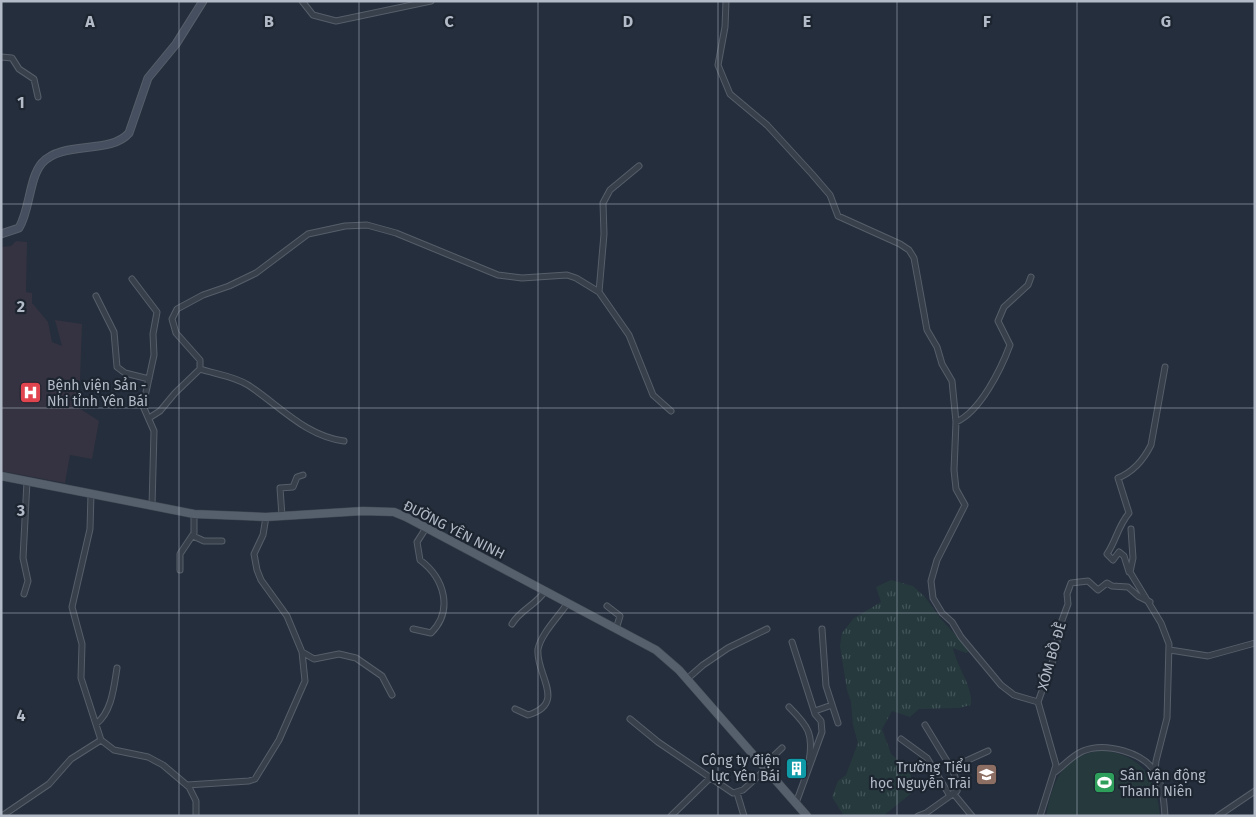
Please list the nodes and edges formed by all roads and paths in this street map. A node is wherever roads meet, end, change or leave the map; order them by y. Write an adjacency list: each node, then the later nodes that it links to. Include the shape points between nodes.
1 (203, 1): 8 (street, via 176,44 148,78 129,134 113,142 60,153 47,159 38,171 19,228)
2 (302, 1): 3 (street, via 313,15 336,21)
3 (431, 1)
4 (726, 1): 18 (street, via 718,65 730,94 766,124 812,174 830,195 838,216 900,244 912,254 927,330 952,381)
5 (1, 57): 6 (street, via 12,58 34,79)
6 (38, 97)
7 (638, 166): 11 (street, via 610,190 603,204)
8 (1, 234)
9 (1031, 277): 18 (street, via 1028,285 1004,307 998,322 1010,345 1002,366 967,417)
10 (132, 279): 15 (street, via 156,312 155,349)
11 (599, 292): 14 (street, via 567,275 522,278 498,275 373,226 338,227 308,234 256,273 176,309 172,316 176,333 200,360); 16 (street, via 629,334 653,395)
12 (96, 296): 15 (street, via 114,332 117,367 125,373)
13 (1165, 367): 33 (street, via 1150,445 1128,474 1118,478 1129,513 1120,523 1107,554 1112,560 1119,552)
14 (200, 369): 17 (street, via 160,411); 19 (street, via 239,380 304,426 327,438)
15 (149, 379): 17 (street, via 143,406)
16 (671, 411)
17 (149, 418): 24 (street, via 154,436)
18 (956, 422): 51 (street, via 956,489 965,505 937,560 931,581 933,598 1006,690)
19 (344, 441)
20 (303, 475): 26 (street, via 297,477 293,487 280,488)
21 (1, 476): 22 (main road, ĐƯỜNG YÊN NINH)
22 (27, 481): 23 (main road, ĐƯỜNG YÊN NINH); 35 (street, via 23,558 28,581)
23 (91, 494): 24 (main road, ĐƯỜNG YÊN NINH); 58 (street, via 90,529 72,607 82,644 81,678)
24 (152, 506): 25 (main road, ĐƯỜNG YÊN NINH)
25 (194, 514): 27 (main road, ĐƯỜNG YÊN NINH); 30 (street)
26 (282, 516): 27 (main road, ĐƯỜNG YÊN NINH); 28 (main road, ĐƯỜNG YÊN NINH, via 385,512 406,517)
27 (266, 517): 47 (street, via 254,554 257,570 286,616)
28 (426, 528): 34 (main road, ĐƯỜNG YÊN NINH); 43 (street, via 417,542 420,560 438,578 444,594 444,612 431,633)
29 (1131, 529): 33 (street, via 1133,558)
30 (193, 536): 31 (street); 32 (street, via 180,554)
31 (222, 541)
32 (180, 570)
33 (1130, 572): 36 (street)
34 (545, 591): 37 (main road, ĐƯỜNG YÊN NINH); 39 (street, via 536,604 517,615)
35 (24, 594)
36 (1150, 602): 46 (street); 51 (street, XÓM BỒ ĐỀ, via 1128,587 1107,583 1098,590 1088,581 1071,583 1053,660)
37 (567, 604): 41 (main road, ĐƯỜNG YÊN NINH); 54 (street, via 539,646 538,660 548,691 546,702 528,715)
38 (607, 606): 41 (street, via 620,616)
39 (512, 624)
40 (822, 628): 52 (street, via 826,686)
41 (616, 629): 49 (main road, ĐƯỜNG YÊN NINH, via 656,650)
42 (766, 629): 49 (street, via 703,664)
43 (413, 630)
44 (792, 642): 55 (street)
45 (1255, 643): 46 (street, via 1208,656)
46 (1170, 650): 67 (street, via 1167,718)
47 (302, 652): 50 (street, via 311,658 339,654 356,658 382,676); 70 (street, via 305,681 280,740 256,779)
48 (117, 668): 58 (street, via 107,710)
49 (688, 679): 64 (main road, ĐƯỜNG YÊN NINH)
50 (392, 695)
51 (1038, 702): 66 (street, XÓM BỒ ĐỀ, via 1055,758)
52 (832, 705): 55 (street); 57 (street)
53 (789, 707): 68 (street, via 806,723 808,730 811,749)
54 (515, 709)
55 (815, 712): 68 (street, via 821,721 822,732)
56 (630, 719): 69 (street)
57 (838, 722)
58 (96, 724): 61 (street)
59 (925, 725): 65 (street)
60 (901, 739): 73 (street, via 927,758)
61 (101, 740): 70 (street, via 114,750 156,760); 75 (street, via 72,759 49,784)
62 (782, 748): 64 (street)
63 (988, 751): 65 (street, via 956,765)
64 (764, 767): 72 (street); 74 (main road, ĐƯỜNG YÊN NINH)
65 (953, 771): 73 (street, via 958,786)
66 (1055, 772): 67 (street, via 1083,751 1098,747 1128,752); 82 (street, XÓM BỒ ĐỀ)
67 (1155, 772): 83 (street, via 1164,799)
68 (807, 774): 74 (street)
69 (710, 778): 72 (street); 77 (street)
70 (187, 785): 76 (street, via 196,801)
71 (1255, 792): 84 (street)
72 (737, 793): 78 (street)
73 (952, 795): 80 (street); 81 (street)
74 (796, 803): 79 (main road, ĐƯỜNG YÊN NINH)
75 (2, 816)
76 (196, 816)
77 (671, 816)
78 (744, 816)
79 (807, 816)
80 (918, 816)
81 (972, 816)
82 (1040, 816)
83 (1165, 816)
84 (1218, 816)

